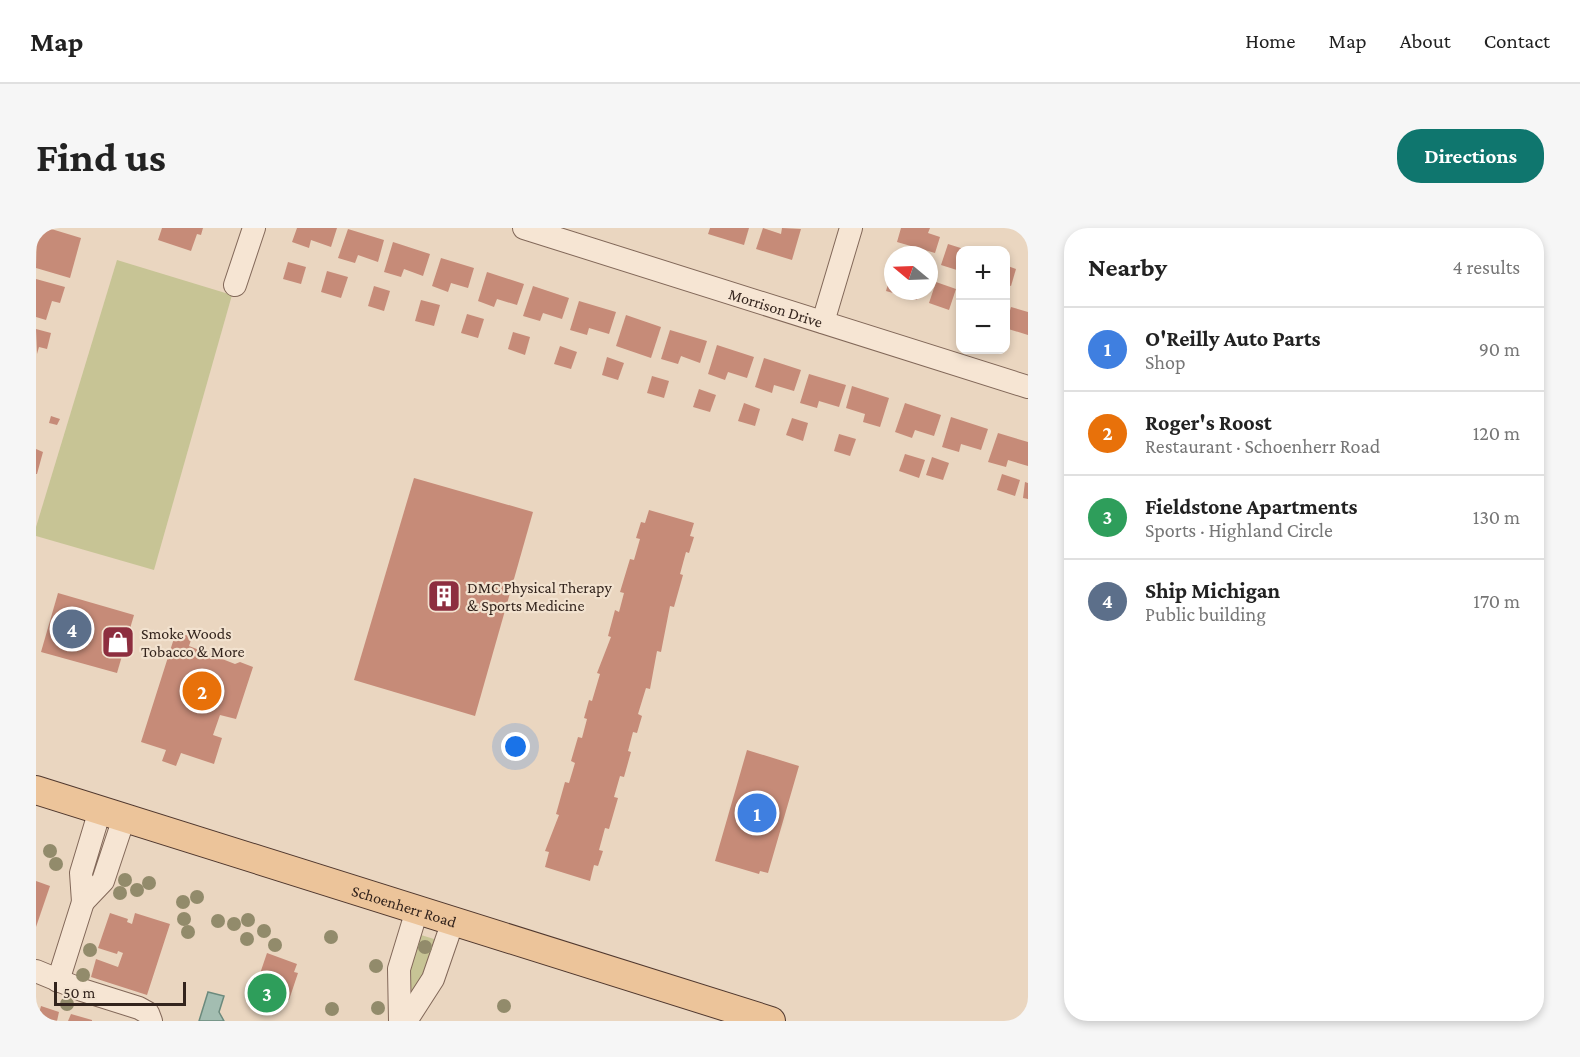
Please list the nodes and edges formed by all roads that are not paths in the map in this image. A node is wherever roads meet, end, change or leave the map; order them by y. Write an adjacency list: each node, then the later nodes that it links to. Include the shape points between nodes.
1 (254, 228): 4 (street)
2 (524, 228): 5 (street, Morrison Drive)
3 (851, 228): 5 (street)
4 (235, 285)
5 (823, 322): 6 (street, Morrison Drive)
6 (1028, 387)
7 (36, 790): 8 (main road, Schoenherr Road)
8 (112, 814): 9 (main road, Schoenherr Road); 12 (street, via 81,873 83,902)
9 (417, 910): 10 (main road, Schoenherr Road); 14 (street, via 399,969)
10 (453, 921): 15 (street, via 433,979); 16 (main road, Schoenherr Road)
11 (36, 971): 12 (street)
12 (58, 981): 13 (street, via 139,1008 148,1013)
13 (151, 1021)
14 (400, 1021)
15 (406, 1021)
16 (771, 1021)

